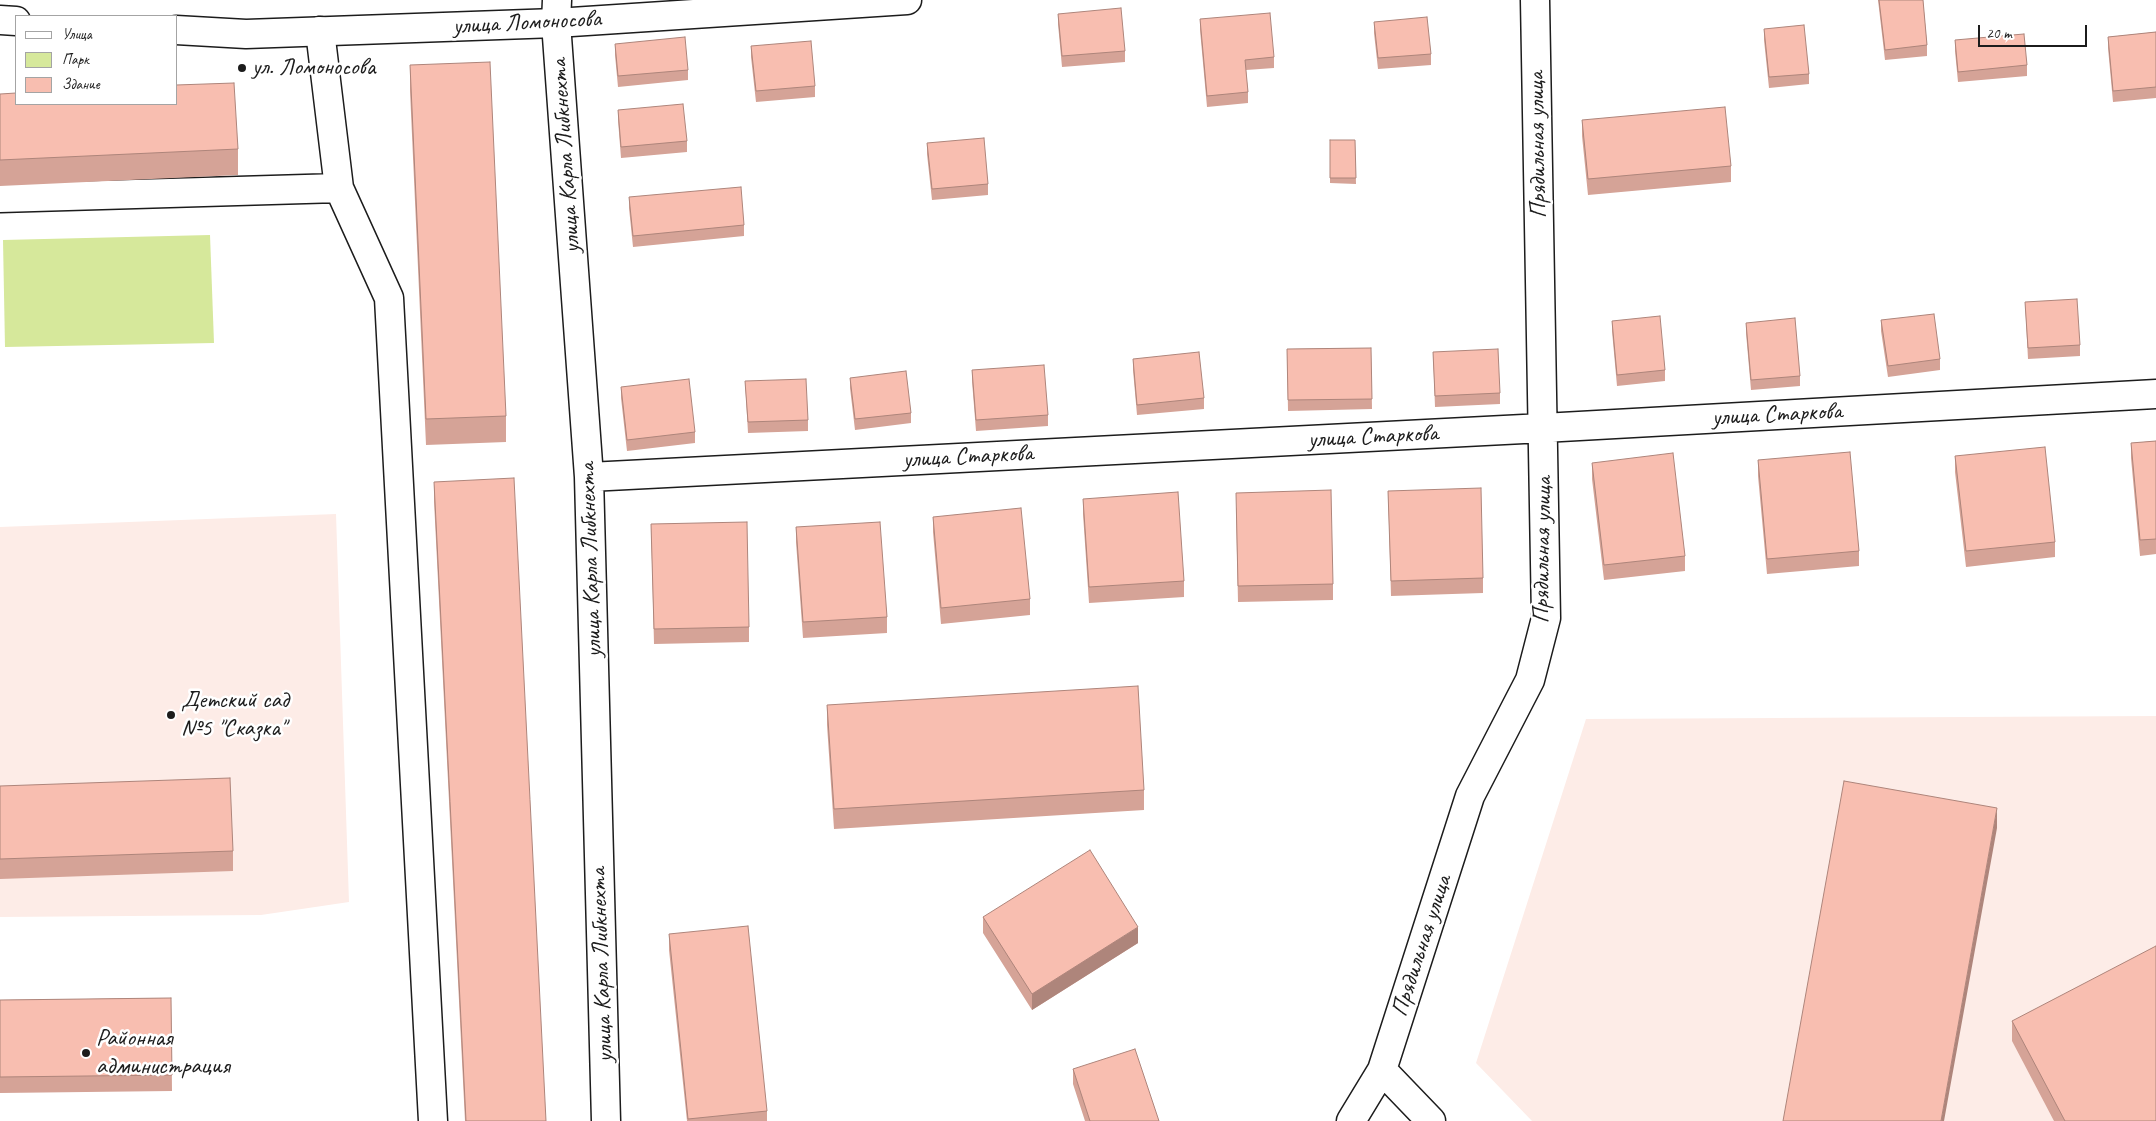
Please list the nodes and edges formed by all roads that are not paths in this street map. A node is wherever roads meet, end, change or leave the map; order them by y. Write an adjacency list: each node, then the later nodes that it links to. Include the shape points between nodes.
1 (907, 0): 3 (street, улица Ломоносова)
2 (1535, 0): 11 (street, Прядильная улица)
3 (557, 12): 7 (street, улица Ломоносова); 12 (street, улица Карла Либкнехта)
4 (0, 20): 5 (street)
5 (15, 21)
6 (178, 30): 7 (street, улица Ломоносова, via 246,34)
7 (320, 31): 8 (street)
8 (339, 188): 9 (street); 14 (street, via 389,298)
9 (0, 198)
10 (2156, 394): 11 (street, улица Старкова)
11 (1543, 428): 12 (street, улица Старкова); 13 (street, Прядильная улица, via 1546,618 1530,680 1470,796)
12 (589, 477): 15 (street, улица Карла Либкнехта)
13 (1382, 1070): 16 (street, Прядильная улица); 17 (street)
14 (433, 1121)
15 (606, 1121)
16 (1351, 1121)
17 (1431, 1121)

